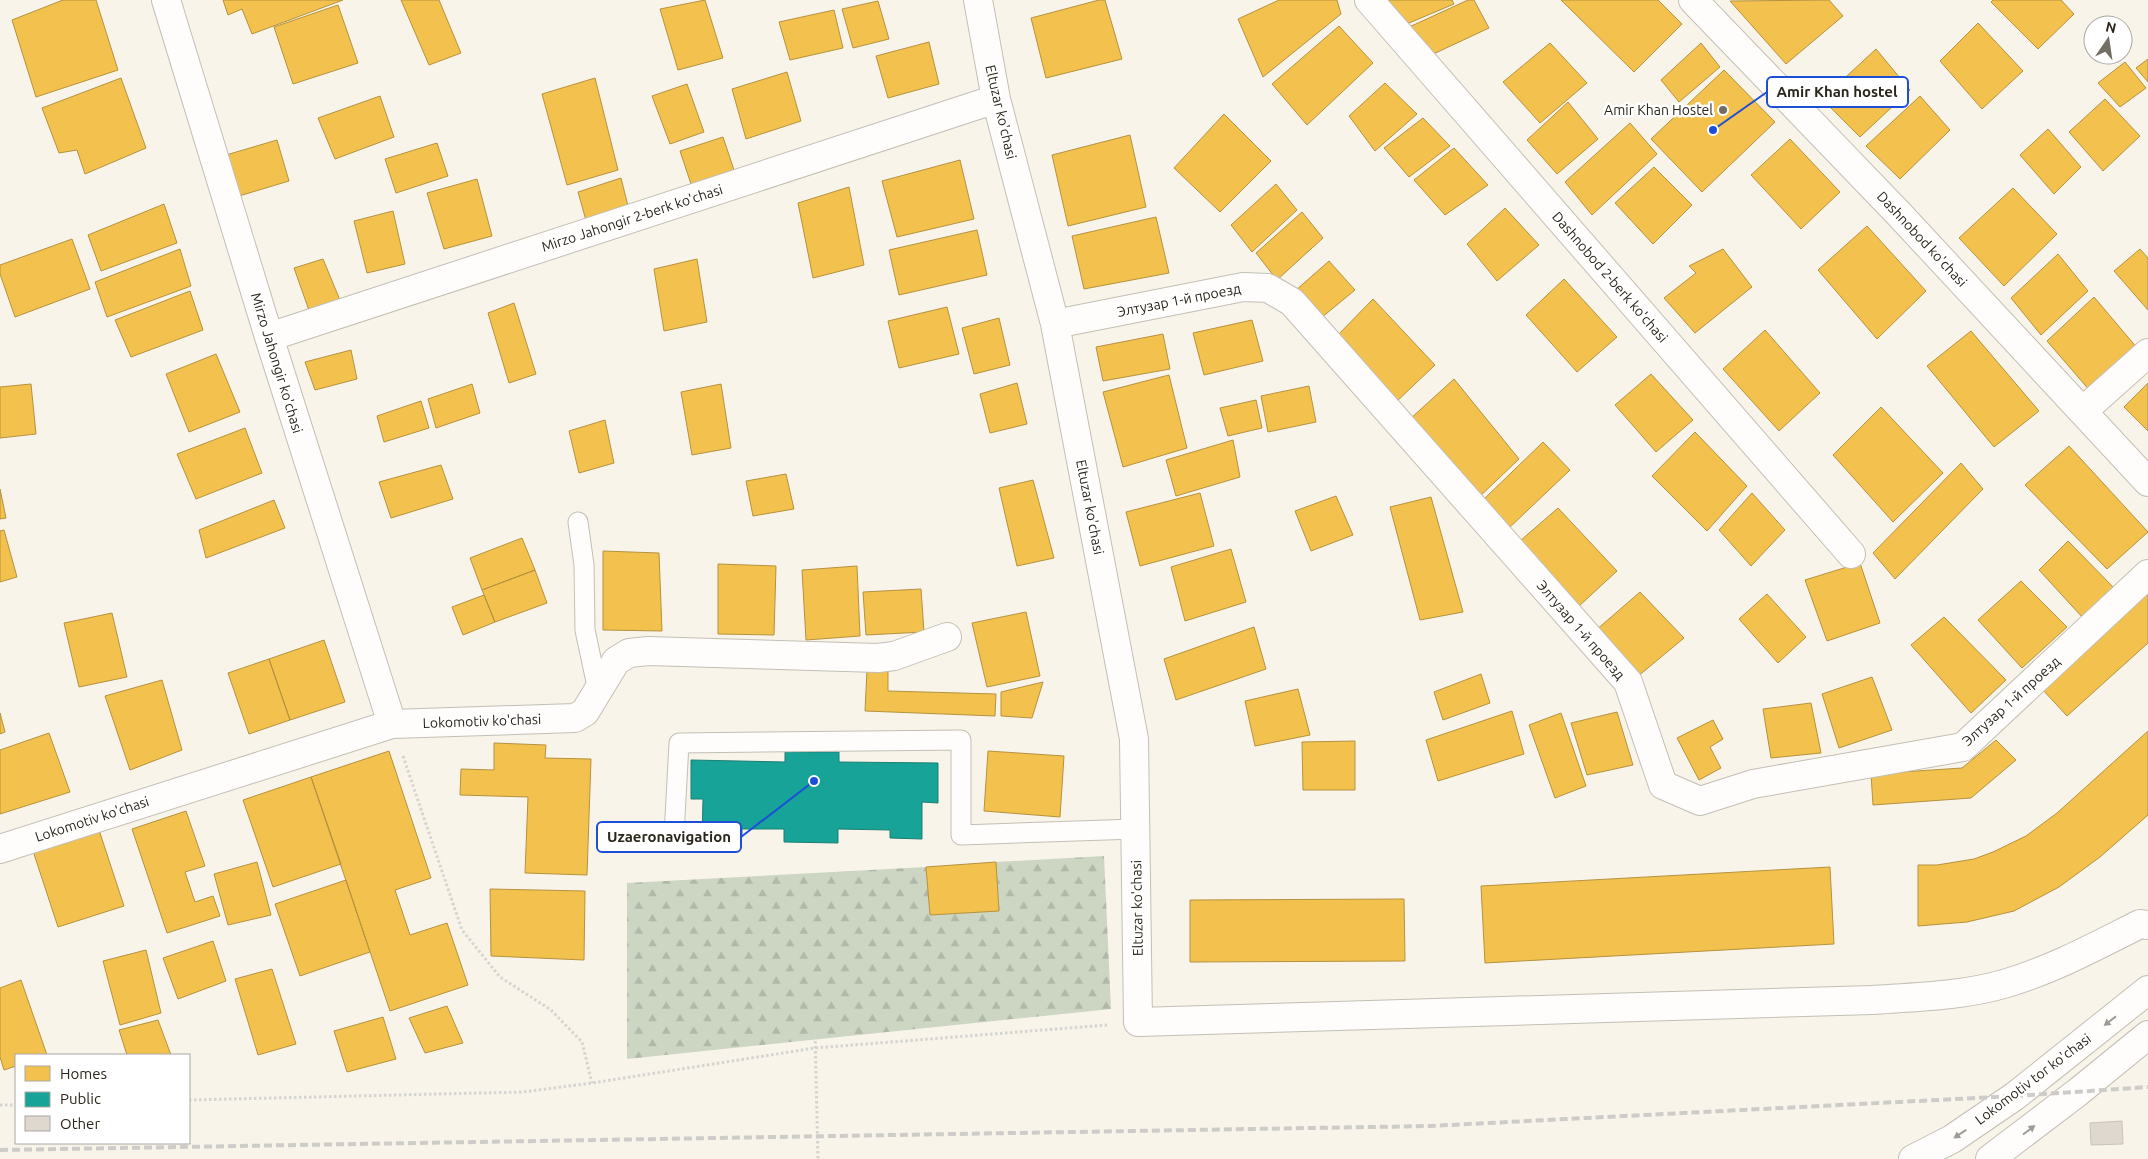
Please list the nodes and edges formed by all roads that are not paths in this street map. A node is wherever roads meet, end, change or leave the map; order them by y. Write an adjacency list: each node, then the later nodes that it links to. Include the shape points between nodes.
1 (166, 0): 7 (street, Mirzo Jahongir ko'chasi)
2 (978, 0): 5 (street, Eltuzar ko'chasi)
3 (1370, 0): 12 (street, Dashnobod 2-berk ko'chasi)
4 (1694, 0): 9 (street, Dashnobod ko'chasi)
5 (996, 99): 6 (street, Eltuzar ko'chasi); 7 (street, Mirzo Jahongir 2-berk ko'chasi)
6 (1055, 324): 13 (street, Элтузар 1-й проезд, via 1243,287 1268,288 1292,302 1628,682 1663,785 1700,801 1753,784 1963,747); 17 (street, Eltuzar ko'chasi, via 1134,738)
7 (269, 337): 16 (street, Mirzo Jahongir ko'chasi)
8 (2148, 353): 9 (street)
9 (2084, 410): 10 (street, Dashnobod ko'chasi)
10 (2148, 482)
11 (578, 522): 15 (lane, via 584,565 584,630)
12 (1851, 554)
13 (2148, 574)
14 (947, 637): 15 (street, Lokomotiv ko'chasi, via 894,656 878,658 629,653 616,661)
15 (598, 691): 16 (street, Lokomotiv ko'chasi, via 585,712 575,718)
16 (392, 724): 19 (street, Lokomotiv ko'chasi)
17 (1136, 829): 18 (lane, via 961,835 961,740 679,743); 20 (street, Eltuzar ko'chasi, via 1138,1022 1872,1000 1960,993 2007,983 2062,963 2140,924)
18 (674, 836)
19 (0, 848)
20 (2148, 925)
21 (2148, 990): 23 (street, Lokomotiv tor ko'chasi, one-way to 23, via 2015,1096 1952,1139)
22 (2148, 1036): 24 (street, one-way to 22)
23 (1913, 1159)
24 (1990, 1159)

